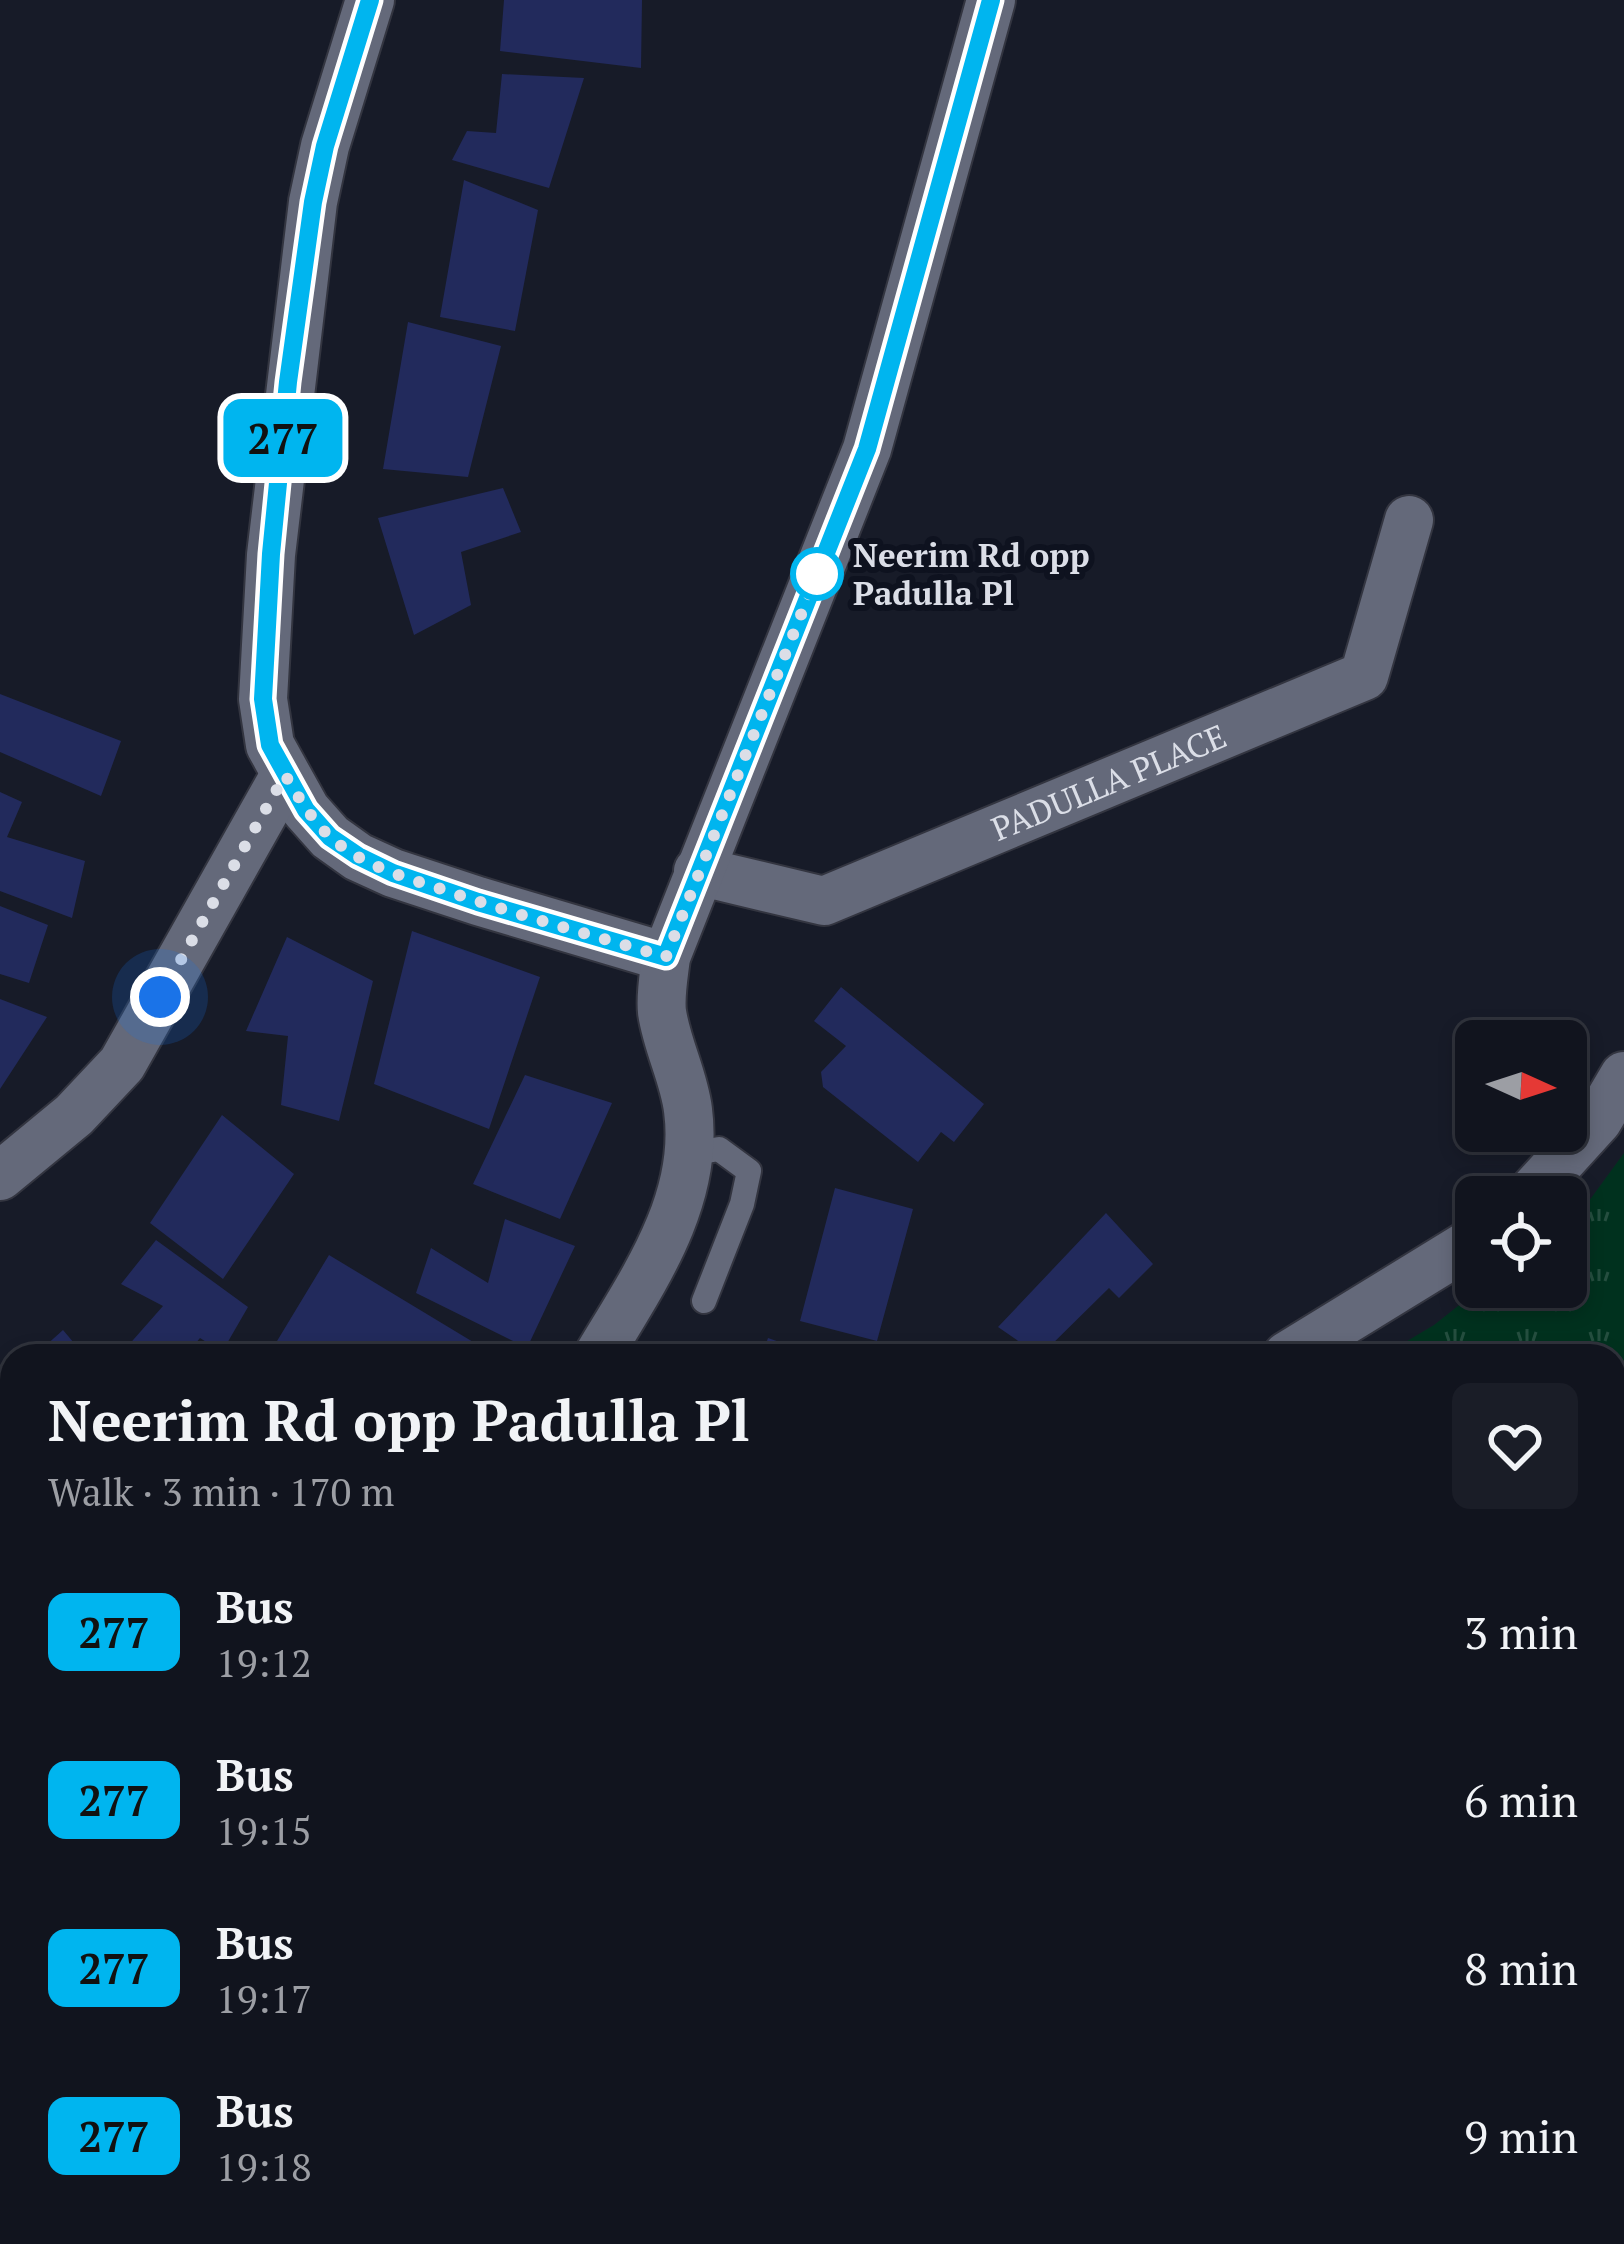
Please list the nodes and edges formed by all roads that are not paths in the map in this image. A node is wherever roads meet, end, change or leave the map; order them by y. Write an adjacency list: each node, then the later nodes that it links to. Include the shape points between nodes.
1 (370, 0): 4 (street, via 325,146 288,382 263,699 270,745)
2 (991, 0): 5 (street, via 867,449)
3 (1409, 520): 5 (street, PADULLA PLACE, via 1364,676 824,901)
4 (285, 775): 6 (street, via 330,837 376,865); 9 (street, via 122,1064)
5 (698, 871): 6 (street)
6 (666, 957): 8 (street, via 661,1008 688,1108)
7 (1624, 1076): 10 (street, via 1598,1120)
8 (689, 1154): 12 (lane, via 719,1149 749,1171); 13 (street, via 658,1255)
9 (0, 1175)
10 (1547, 1176)
11 (1455, 1253): 14 (street)
12 (704, 1301)
13 (605, 1344)
14 (1307, 1344)

